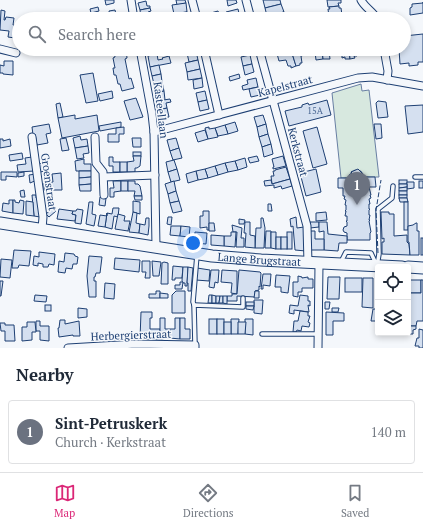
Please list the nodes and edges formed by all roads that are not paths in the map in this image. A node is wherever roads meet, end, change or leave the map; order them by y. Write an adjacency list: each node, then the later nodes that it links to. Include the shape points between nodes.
1 (131, 0): 5 (street)
2 (192, 0): 6 (street)
3 (246, 0): 7 (street)
4 (361, 0): 8 (street)
5 (133, 12)
6 (195, 12)
7 (249, 12)
8 (373, 12)
9 (0, 49): 10 (street)
10 (12, 52)
11 (141, 56): 19 (street, Kasteellaan)
12 (206, 56): 18 (street)
13 (260, 56): 17 (street, Kerkstraat)
14 (385, 56): 15 (street)
15 (387, 80): 16 (street, Kapelstraat); 17 (street, Kapelstraat, via 358,78)
16 (423, 86)
17 (272, 101): 18 (street, Kapelstraat); 32 (street, Kerkstraat, via 307,226)
18 (219, 114): 19 (street, Kapelstraat)
19 (154, 132): 22 (street, Kasteellaan)
20 (32, 137): 29 (street, Groenstraat, via 43,217)
21 (95, 137): 23 (street, via 96,163)
22 (154, 175): 23 (street); 30 (street, Kasteellaan)
23 (104, 176): 27 (street)
24 (415, 177): 25 (lane)
25 (423, 177)
26 (393, 186): 33 (lane, via 392,198 378,209)
27 (104, 196)
28 (0, 223): 29 (street, Lange Brugstraat)
29 (42, 229): 30 (street, Lange Brugstraat)
30 (156, 247): 31 (street, Lange Brugstraat)
31 (197, 253): 32 (street, Lange Brugstraat); 38 (lane)
32 (314, 263): 34 (street, Lange Brugstraat); 40 (street, Kerkstraat)
33 (377, 264)
34 (375, 266)
35 (411, 267): 36 (street)
36 (423, 268)
37 (243, 298): 38 (lane, via 243,307)
38 (194, 305): 42 (lane)
39 (262, 334): 40 (lane)
40 (318, 334): 44 (street, Kerkstraat)
41 (137, 346): 42 (street, Herbergierstraat); 43 (street, Herbergierstraat)
42 (195, 346)
43 (68, 348)
44 (318, 348)

